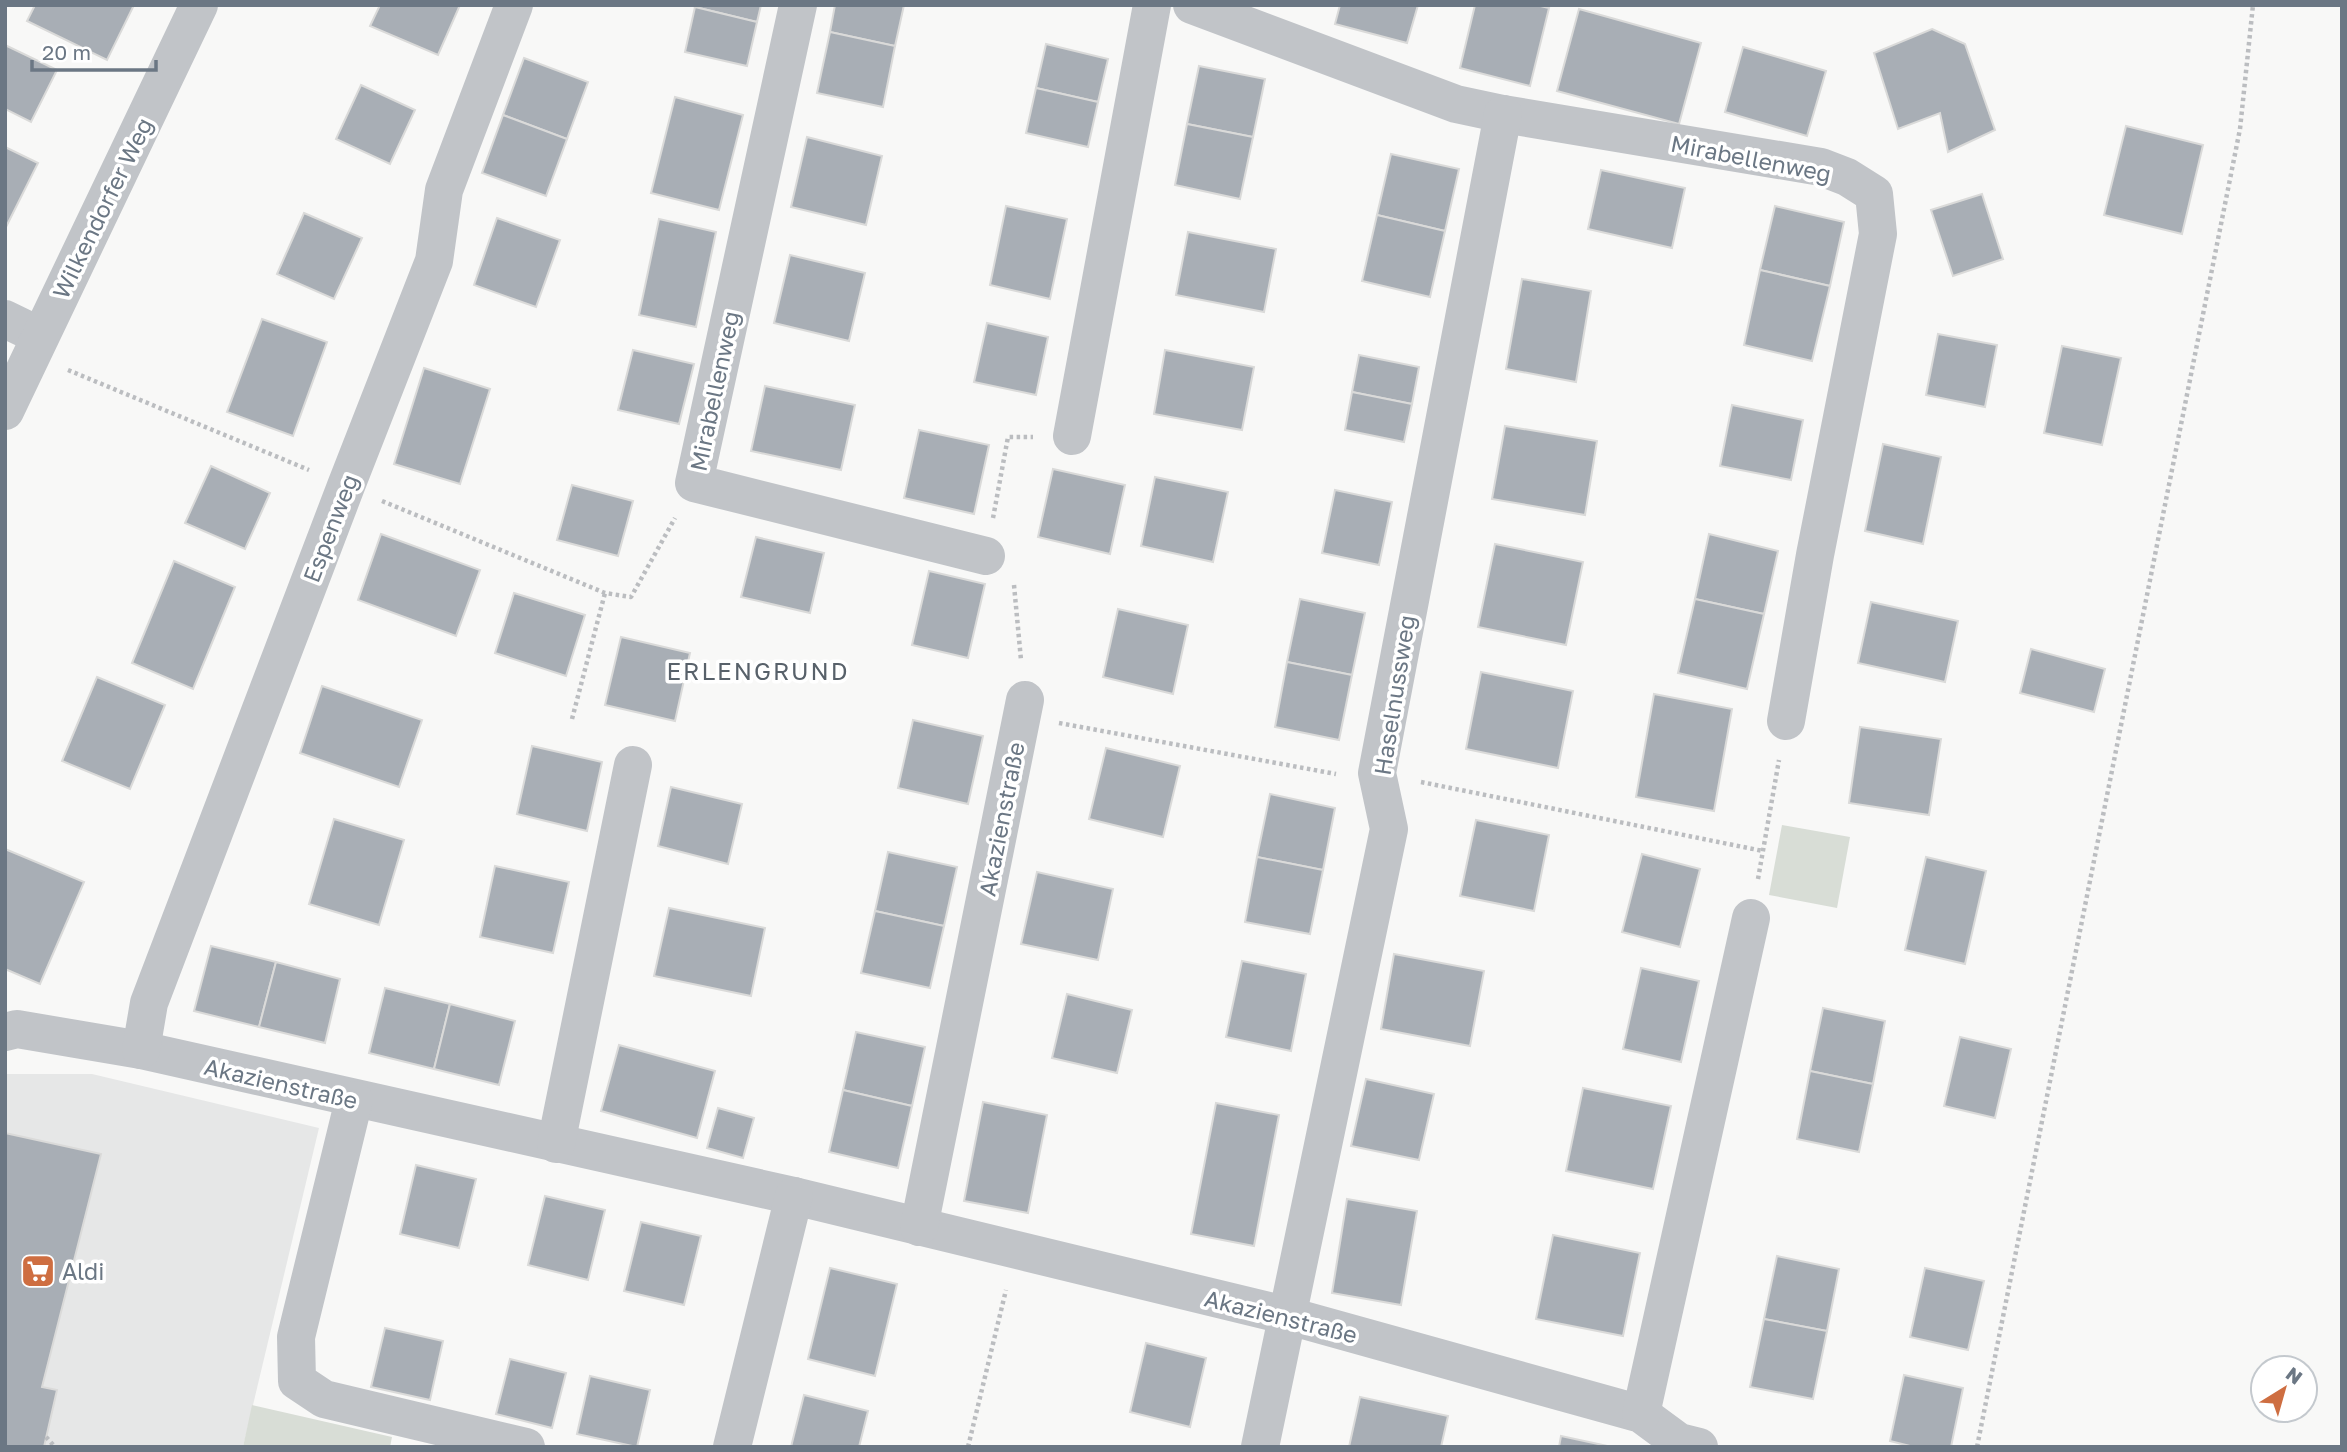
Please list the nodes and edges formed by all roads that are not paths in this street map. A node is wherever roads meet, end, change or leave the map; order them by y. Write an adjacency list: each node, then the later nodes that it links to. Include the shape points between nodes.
1 (199, 5): 8 (street, Wilkendorfer Weg)
2 (514, 5): 17 (street, Espenweg, via 444,190 434,261 149,1003)
3 (798, 5): 11 (street, Mirabellenweg, via 694,483)
4 (1152, 5): 10 (street)
5 (1192, 5): 6 (street, Mirabellenweg, via 1457,104)
6 (1503, 114): 13 (street, Mirabellenweg, via 1821,167 1874,194 1878,234); 22 (street, Haselnussweg, via 1377,773 1389,829)
7 (5, 319): 8 (street)
8 (40, 336): 9 (street, Wilkendorfer Weg)
9 (5, 411)
10 (1072, 436)
11 (986, 556)
12 (1023, 708): 21 (street, Akazienstraße)
13 (1786, 721)
14 (633, 765): 19 (street)
15 (1751, 918): 23 (street)
16 (5, 1032): 17 (street, Akazienstraße, via 17,1030)
17 (141, 1050): 18 (street, Akazienstraße)
18 (354, 1100): 19 (street, Akazienstraße); 25 (street, via 296,1337 297,1381 324,1399)
19 (556, 1144): 20 (street, Akazienstraße)
20 (794, 1196): 21 (street, Akazienstraße); 26 (street)
21 (919, 1227): 22 (street, Akazienstraße)
22 (1289, 1316): 23 (street, Akazienstraße); 27 (street, Haselnussweg)
23 (1641, 1414): 24 (street, Akazienstraße)
24 (1687, 1445)
25 (526, 1447)
26 (732, 1447)
27 (1261, 1447)

